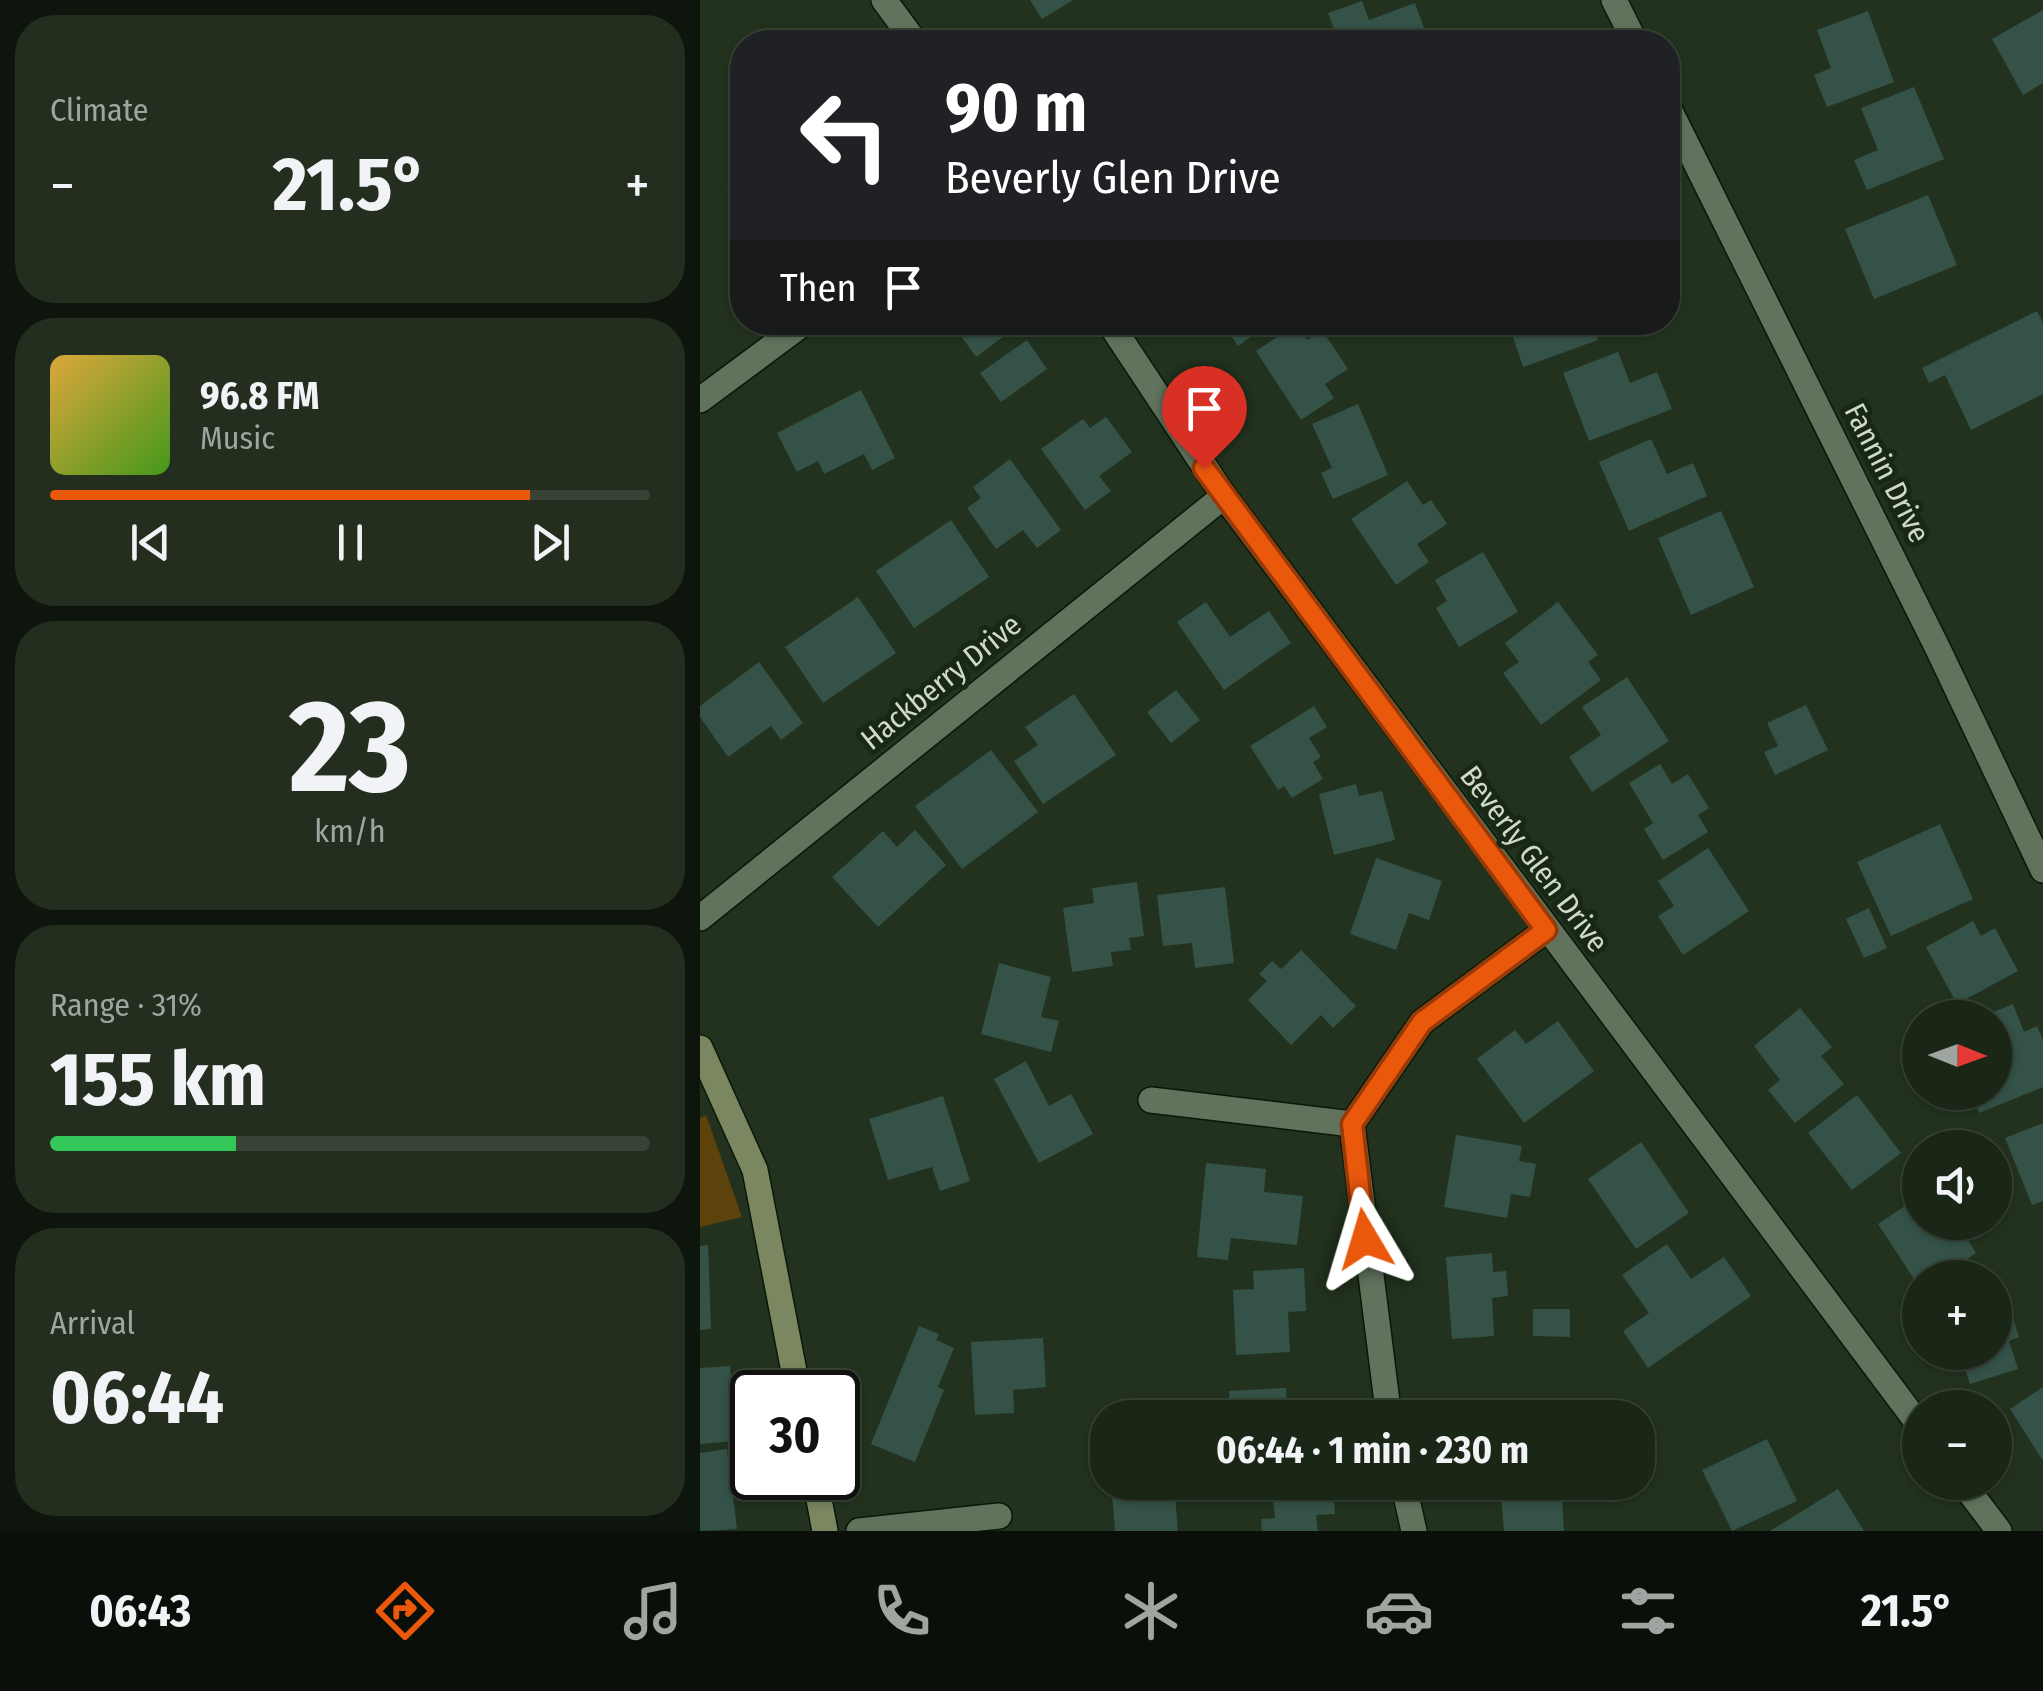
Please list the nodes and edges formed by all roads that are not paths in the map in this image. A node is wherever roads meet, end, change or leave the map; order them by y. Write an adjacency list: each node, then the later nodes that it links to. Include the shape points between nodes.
1 (884, 0): 3 (street)
2 (1614, 0): 4 (street)
3 (906, 30)
4 (1629, 30)
5 (1680, 131): 10 (street, Fannin Drive)
6 (788, 335): 8 (street)
7 (1117, 335): 9 (street, Beverly Glen Drive)
8 (700, 400)
9 (1224, 496): 11 (street, Hackberry Drive); 12 (street, Beverly Glen Drive)
10 (2043, 870)
11 (700, 918)
12 (1546, 930): 15 (street, via 1422,1022); 18 (street, Beverly Glen Drive)
13 (700, 1048): 16 (street, via 755,1170)
14 (1151, 1100): 15 (street)
15 (1352, 1124): 17 (street)
16 (794, 1370)
17 (1386, 1400)
18 (1902, 1402)
19 (819, 1500): 23 (street)
20 (1407, 1500): 25 (street)
21 (1976, 1500): 26 (street)
22 (999, 1516): 24 (street)
23 (825, 1531)
24 (858, 1531)
25 (1414, 1531)
26 (1999, 1531)

